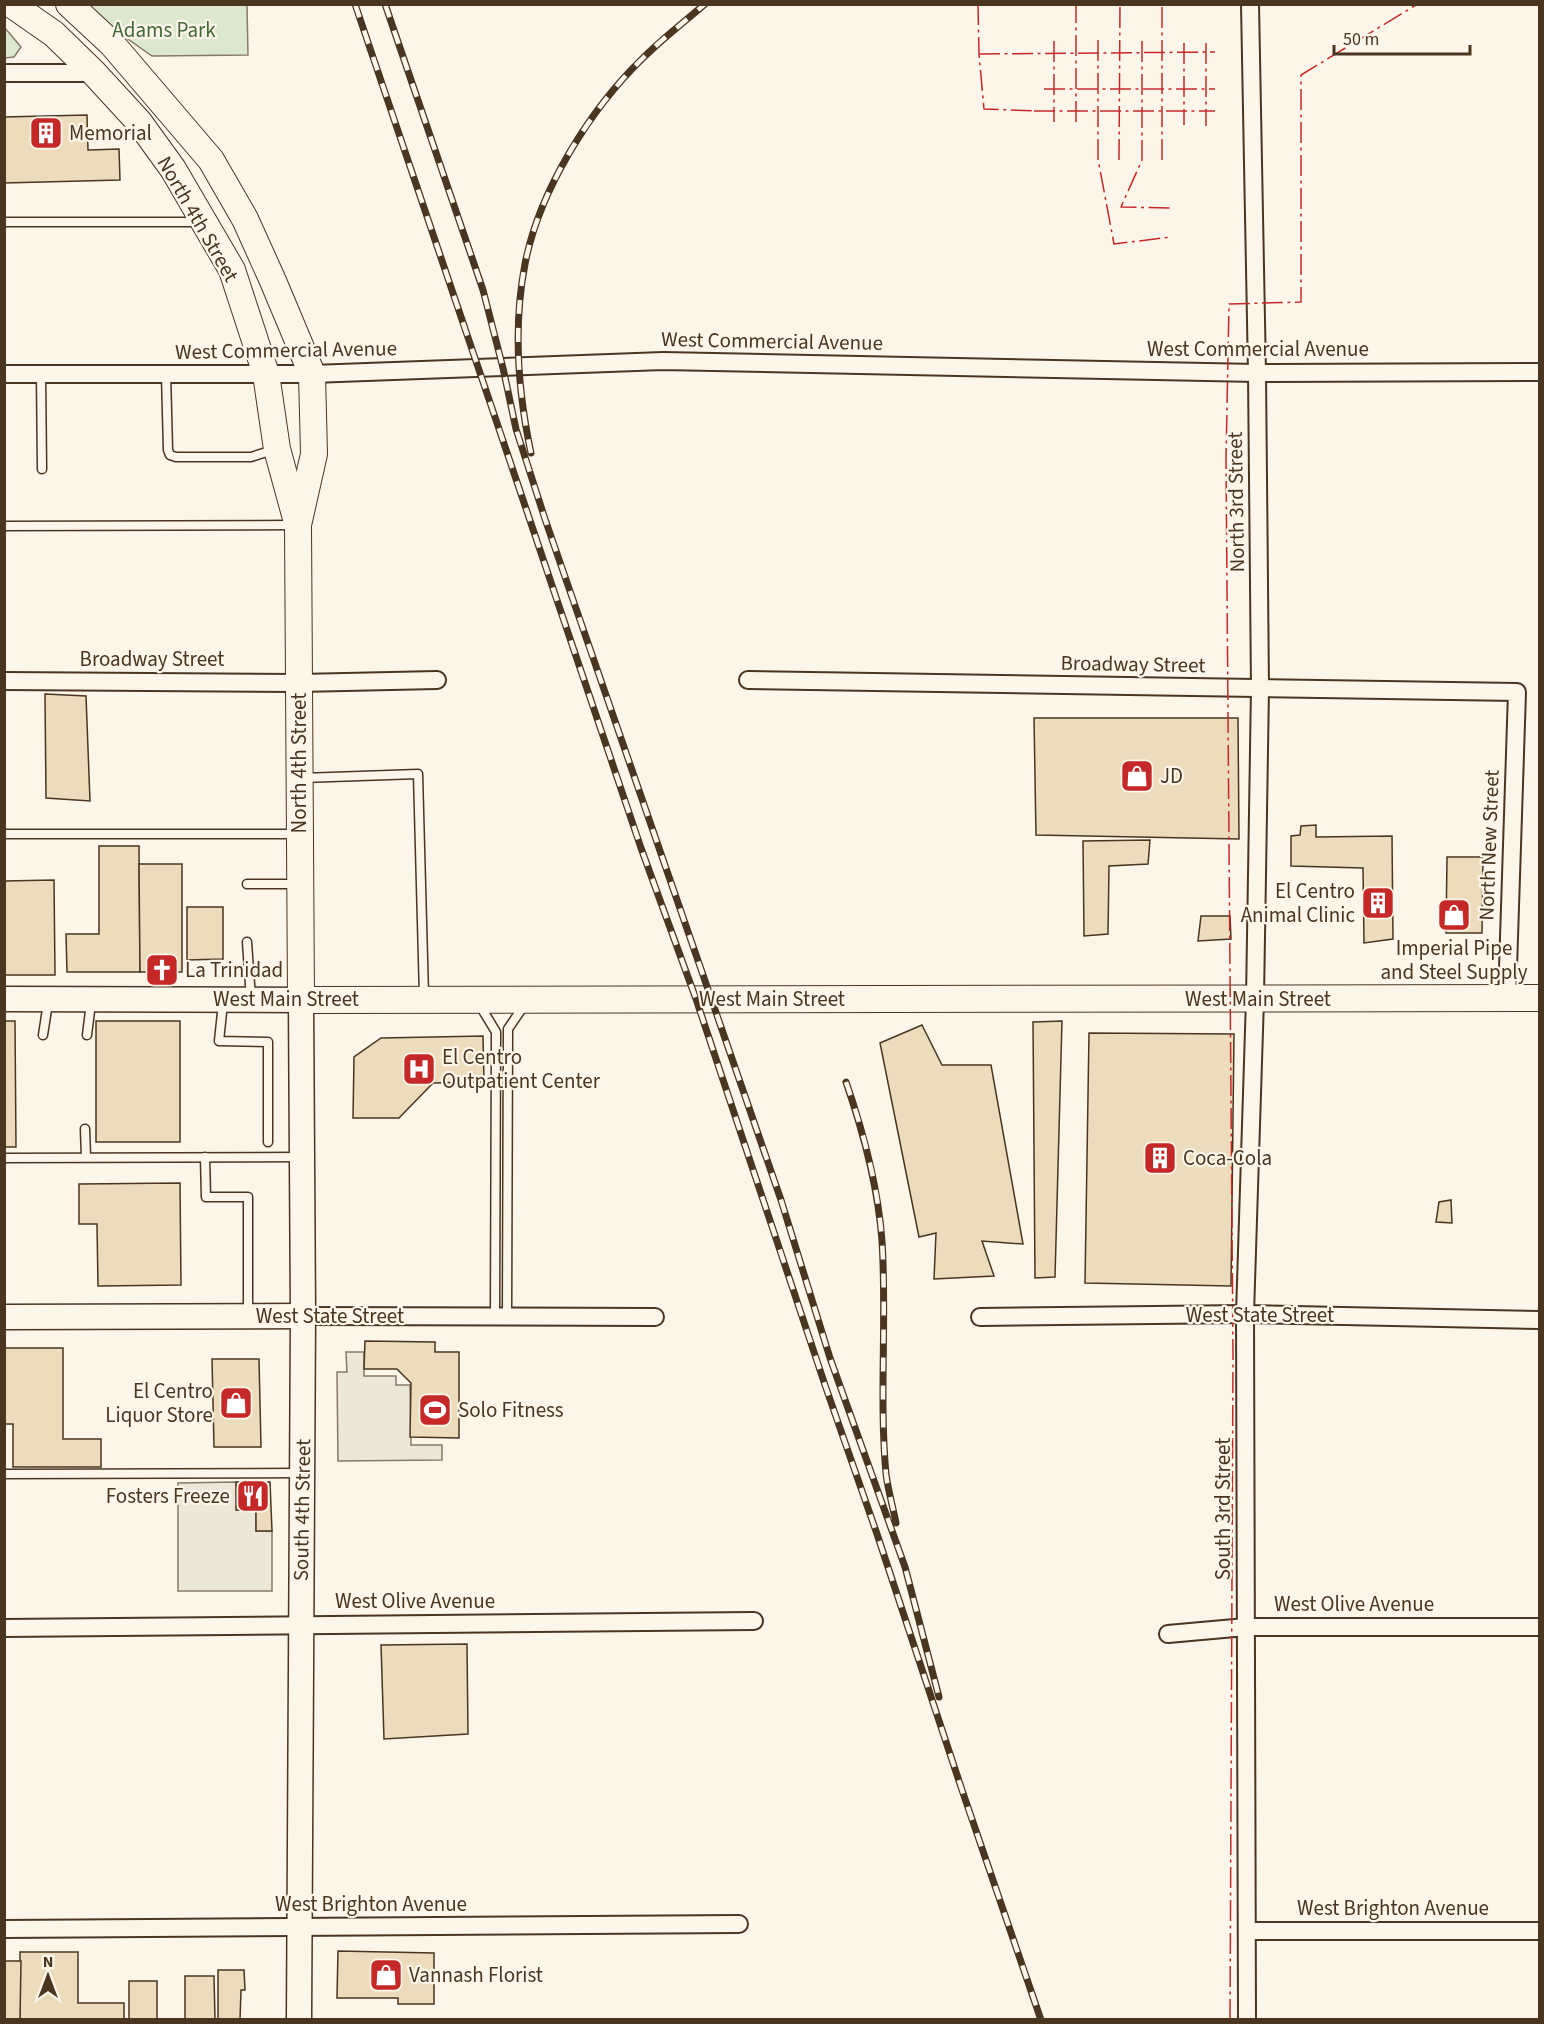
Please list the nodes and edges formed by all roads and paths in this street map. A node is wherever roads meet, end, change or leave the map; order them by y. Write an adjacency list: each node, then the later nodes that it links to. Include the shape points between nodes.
1 (11, 4): 5 (main road, North 4th Street, via 54,34)
2 (69, 4): 14 (main road, North 4th Street, via 112,44 211,160 245,219)
3 (1250, 4): 9 (street, North 3rd Street)
4 (4, 73): 5 (street)
5 (94, 73): 7 (main road, North 4th Street, via 139,122)
6 (4, 222): 7 (lane)
7 (204, 222): 13 (main road, North 4th Street, via 232,270)
8 (1539, 372): 9 (street, West Commercial Avenue)
9 (1257, 373): 14 (street, West Commercial Avenue, via 663,361); 23 (street, North 3rd Street)
10 (4, 374): 11 (street, West Commercial Avenue)
11 (41, 374): 12 (street, West Commercial Avenue); 16 (lane)
12 (166, 374): 13 (street, West Commercial Avenue); 15 (lane, via 170,455 251,457)
13 (266, 374): 14 (street, West Commercial Avenue); 15 (main road, North 4th Street)
14 (312, 374): 17 (main road, North 4th Street, via 314,454)
15 (278, 449): 17 (main road, North 4th Street)
16 (42, 469)
17 (297, 525): 18 (lane); 22 (main road, North 4th Street)
18 (4, 526)
19 (437, 680): 22 (street, Broadway Street)
20 (748, 680): 23 (street, Broadway Street)
21 (4, 681): 22 (street, Broadway Street)
22 (299, 683): 25 (main road, North 4th Street)
23 (1260, 688): 24 (street, Broadway Street); 37 (street, North 3rd Street)
24 (1517, 692): 38 (street, North New Street)
25 (299, 778): 27 (main road, North 4th Street); 42 (lane, via 418,774)
26 (4, 834): 27 (lane)
27 (300, 834): 29 (main road, North 4th Street)
28 (247, 884): 29 (lane)
29 (300, 884): 41 (main road, North 4th Street)
30 (247, 942): 40 (lane)
31 (4, 999): 32 (main road, West Main Street)
32 (48, 999): 33 (main road, West Main Street); 43 (lane)
33 (92, 999): 34 (main road, West Main Street); 44 (lane)
34 (224, 999): 40 (main road, West Main Street); 46 (lane, via 219,1041 268,1042)
35 (476, 999): 36 (main road, West Main Street); 42 (main road, West Main Street); 55 (lane, via 496,1032)
36 (528, 999): 37 (main road, West Main Street); 55 (lane, via 507,1029)
37 (1255, 999): 38 (main road, West Main Street); 51 (street, South 3rd Street)
38 (1507, 999): 39 (main road, West Main Street)
39 (1539, 999)
40 (251, 1000): 41 (main road, West Main Street)
41 (301, 1000): 42 (main road, West Main Street); 49 (main road, South 4th Street)
42 (424, 1000)
43 (43, 1035)
44 (87, 1035)
45 (85, 1129): 47 (lane)
46 (268, 1142)
47 (86, 1157): 48 (lane); 50 (lane)
48 (205, 1157): 49 (lane); 52 (lane, via 206,1197 249,1197)
49 (302, 1157): 53 (main road, South 4th Street)
50 (4, 1158)
51 (1245, 1314): 57 (street, West State Street); 58 (street, West State Street); 63 (street, South 3rd Street)
52 (248, 1316): 53 (main road, West State Street); 54 (main road, West State Street)
53 (303, 1316): 55 (street, West State Street); 59 (main road, South 4th Street)
54 (4, 1317)
55 (501, 1317): 56 (street, West State Street)
56 (655, 1317)
57 (980, 1317)
58 (1539, 1320)
59 (302, 1473): 60 (lane); 62 (main road, South 4th Street)
60 (4, 1474)
61 (754, 1621): 62 (street, West Olive Avenue)
62 (301, 1624): 65 (street, West Olive Avenue); 68 (main road, South 4th Street)
63 (1246, 1627): 64 (street, West Olive Avenue); 66 (street, West Olive Avenue); 71 (street, South 3rd Street)
64 (1539, 1627)
65 (4, 1628)
66 (1168, 1634)
67 (739, 1924): 68 (street, West Brighton Avenue)
68 (299, 1927): 69 (street, West Brighton Avenue); 72 (main road, South 4th Street)
69 (4, 1929)
70 (1539, 1930): 71 (street, West Brighton Avenue)
71 (1247, 1931): 73 (street, South 3rd Street)
72 (299, 2019)
73 (1247, 2019)

